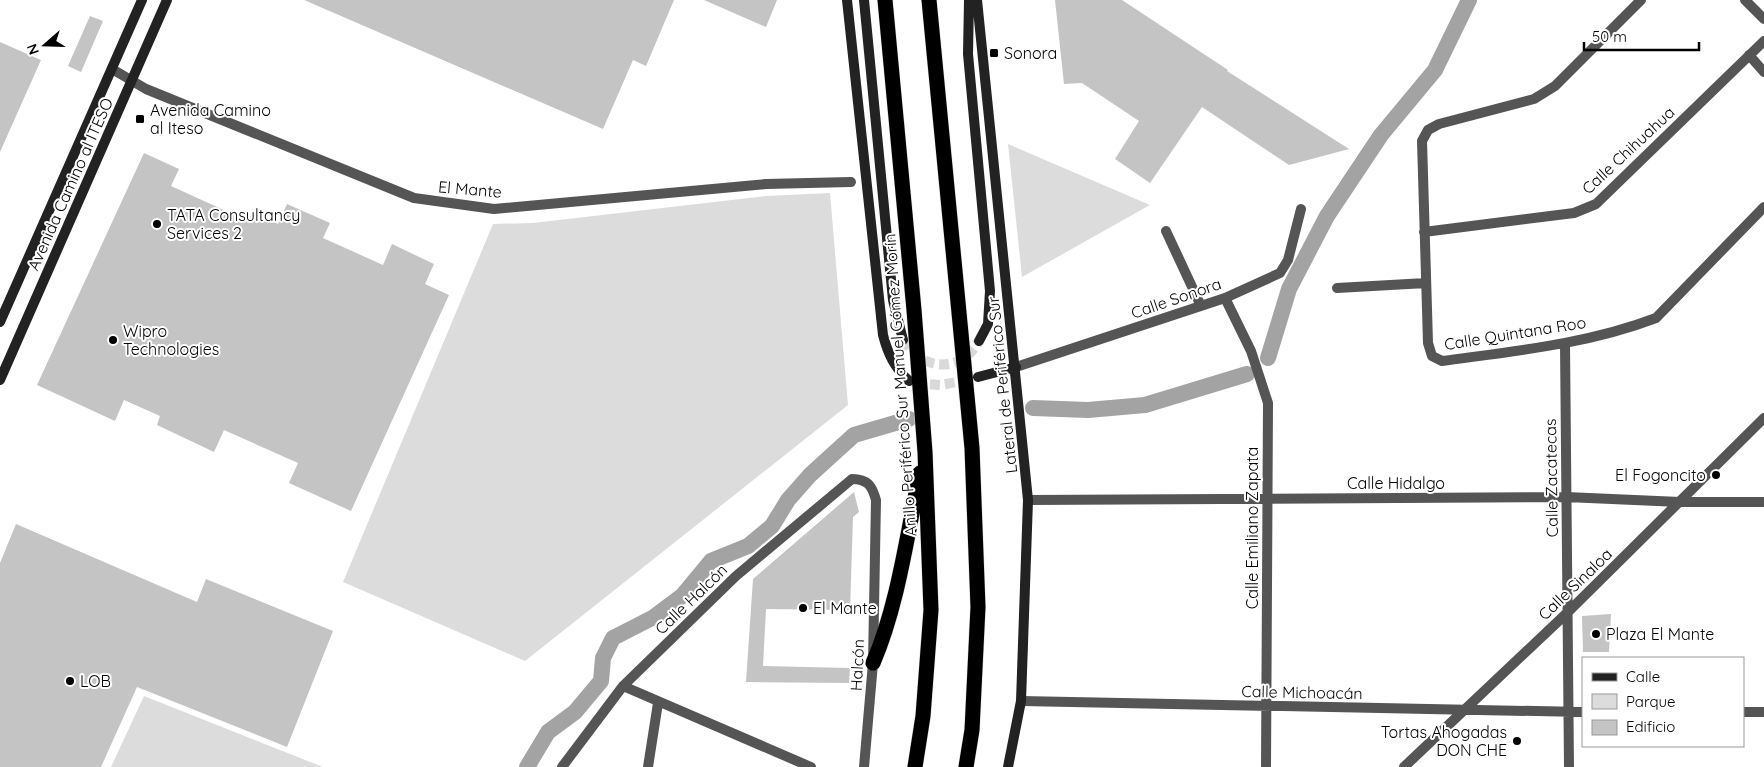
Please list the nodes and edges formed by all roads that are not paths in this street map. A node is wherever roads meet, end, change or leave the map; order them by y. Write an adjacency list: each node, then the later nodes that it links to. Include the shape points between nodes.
1 (142, 0): 14 (street, Avenida Camino al ITESO)
2 (167, 0): 16 (street, Avenida Camino al ITESO)
3 (847, 0): 33 (street, via 883,335 889,356)
4 (864, 0): 27 (street, via 893,300)
5 (885, 0): 35 (highway, Anillo Periférico Sur Manuel Gómez Morín)
6 (929, 0): 53 (highway, via 972,448 978,607)
7 (970, 0): 28 (street, via 968,54 990,290 988,324)
8 (977, 0): 30 (street, Lateral de Periférico Sur)
9 (1745, 0): 11 (street)
10 (1639, 1): 21 (street, via 1555,86 1534,99 1439,124 1428,130 1422,141)
11 (1764, 19)
12 (1764, 41): 13 (street, Calle Chihuahua)
13 (1749, 55): 15 (street); 21 (street, Calle Chihuahua, via 1596,204 1574,213)
14 (112, 69): 16 (street, El Mante); 26 (street, Avenida Camino al ITESO)
15 (1764, 72)
16 (131, 81): 17 (street, El Mante, via 414,198 494,209 766,184); 32 (street, Avenida Camino al ITESO)
17 (851, 182)
18 (1764, 206): 29 (street, Calle Quintana Roo, via 1656,318)
19 (1301, 209): 24 (street, Calle Sonora, via 1288,260 1280,273)
20 (1166, 231): 25 (street)
21 (1424, 232): 22 (street)
22 (1426, 283): 23 (street); 29 (street, Calle Quintana Roo, via 1428,343 1432,356 1442,361)
23 (1337, 288)
24 (1225, 298): 25 (street, Calle Sonora); 38 (street, Calle Emiliano Zapata, via 1251,351 1268,403)
25 (1201, 306): 30 (street, Calle Sonora)
26 (0, 322)
27 (903, 340)
28 (980, 341)
29 (1565, 344): 37 (street, Calle Zacatecas)
30 (1016, 367): 31 (street); 39 (street, Lateral de Periférico Sur)
31 (978, 377)
32 (0, 380)
33 (909, 381)
34 (1764, 418): 40 (street, Calle Sinaloa)
35 (925, 452): 43 (highway, via 891,610); 58 (highway, Anillo Periférico Sur Manuel Gómez Morín, via 931,610 923,716)
36 (863, 479): 43 (street, Halcón, via 872,487 876,500); 44 (street, Calle Halcón, via 852,479 842,486 736,576)
37 (1566, 497): 38 (street, Calle Hidalgo); 40 (street, Calle Hidalgo); 42 (street, Calle Zacatecas)
38 (1267, 498): 39 (street, Calle Hidalgo); 47 (street, Calle Emiliano Zapata)
39 (1028, 500): 45 (street, Lateral de Periférico Sur)
40 (1680, 502): 41 (street, Calle Hidalgo); 42 (street, Calle Sinaloa)
41 (1764, 502)
42 (1568, 612): 48 (street, Calle Sinaloa); 49 (street, Calle Zacatecas)
43 (873, 663): 57 (street, Halcón)
44 (622, 686): 46 (street); 54 (street, Calle Halcón)
45 (1021, 701): 47 (street, Calle Michoacán); 61 (street, Lateral de Periférico Sur)
46 (658, 703): 55 (street); 56 (street)
47 (1266, 707): 48 (street, Calle Michoacán); 62 (street, Calle Emiliano Zapata)
48 (1465, 708): 49 (street, Calle Michoacán); 63 (street, Calle Sinaloa)
49 (1568, 712): 50 (street, Calle Michoacán); 64 (street, Calle Zacatecas)
50 (1582, 712)
51 (1744, 712): 52 (street)
52 (1764, 712)
53 (972, 730): 59 (highway); 60 (highway)
54 (562, 767)
55 (648, 767)
56 (811, 767)
57 (864, 767)
58 (915, 767)
59 (966, 767)
60 (975, 767)
61 (1008, 767)
62 (1266, 767)
63 (1404, 767)
64 (1569, 767)

